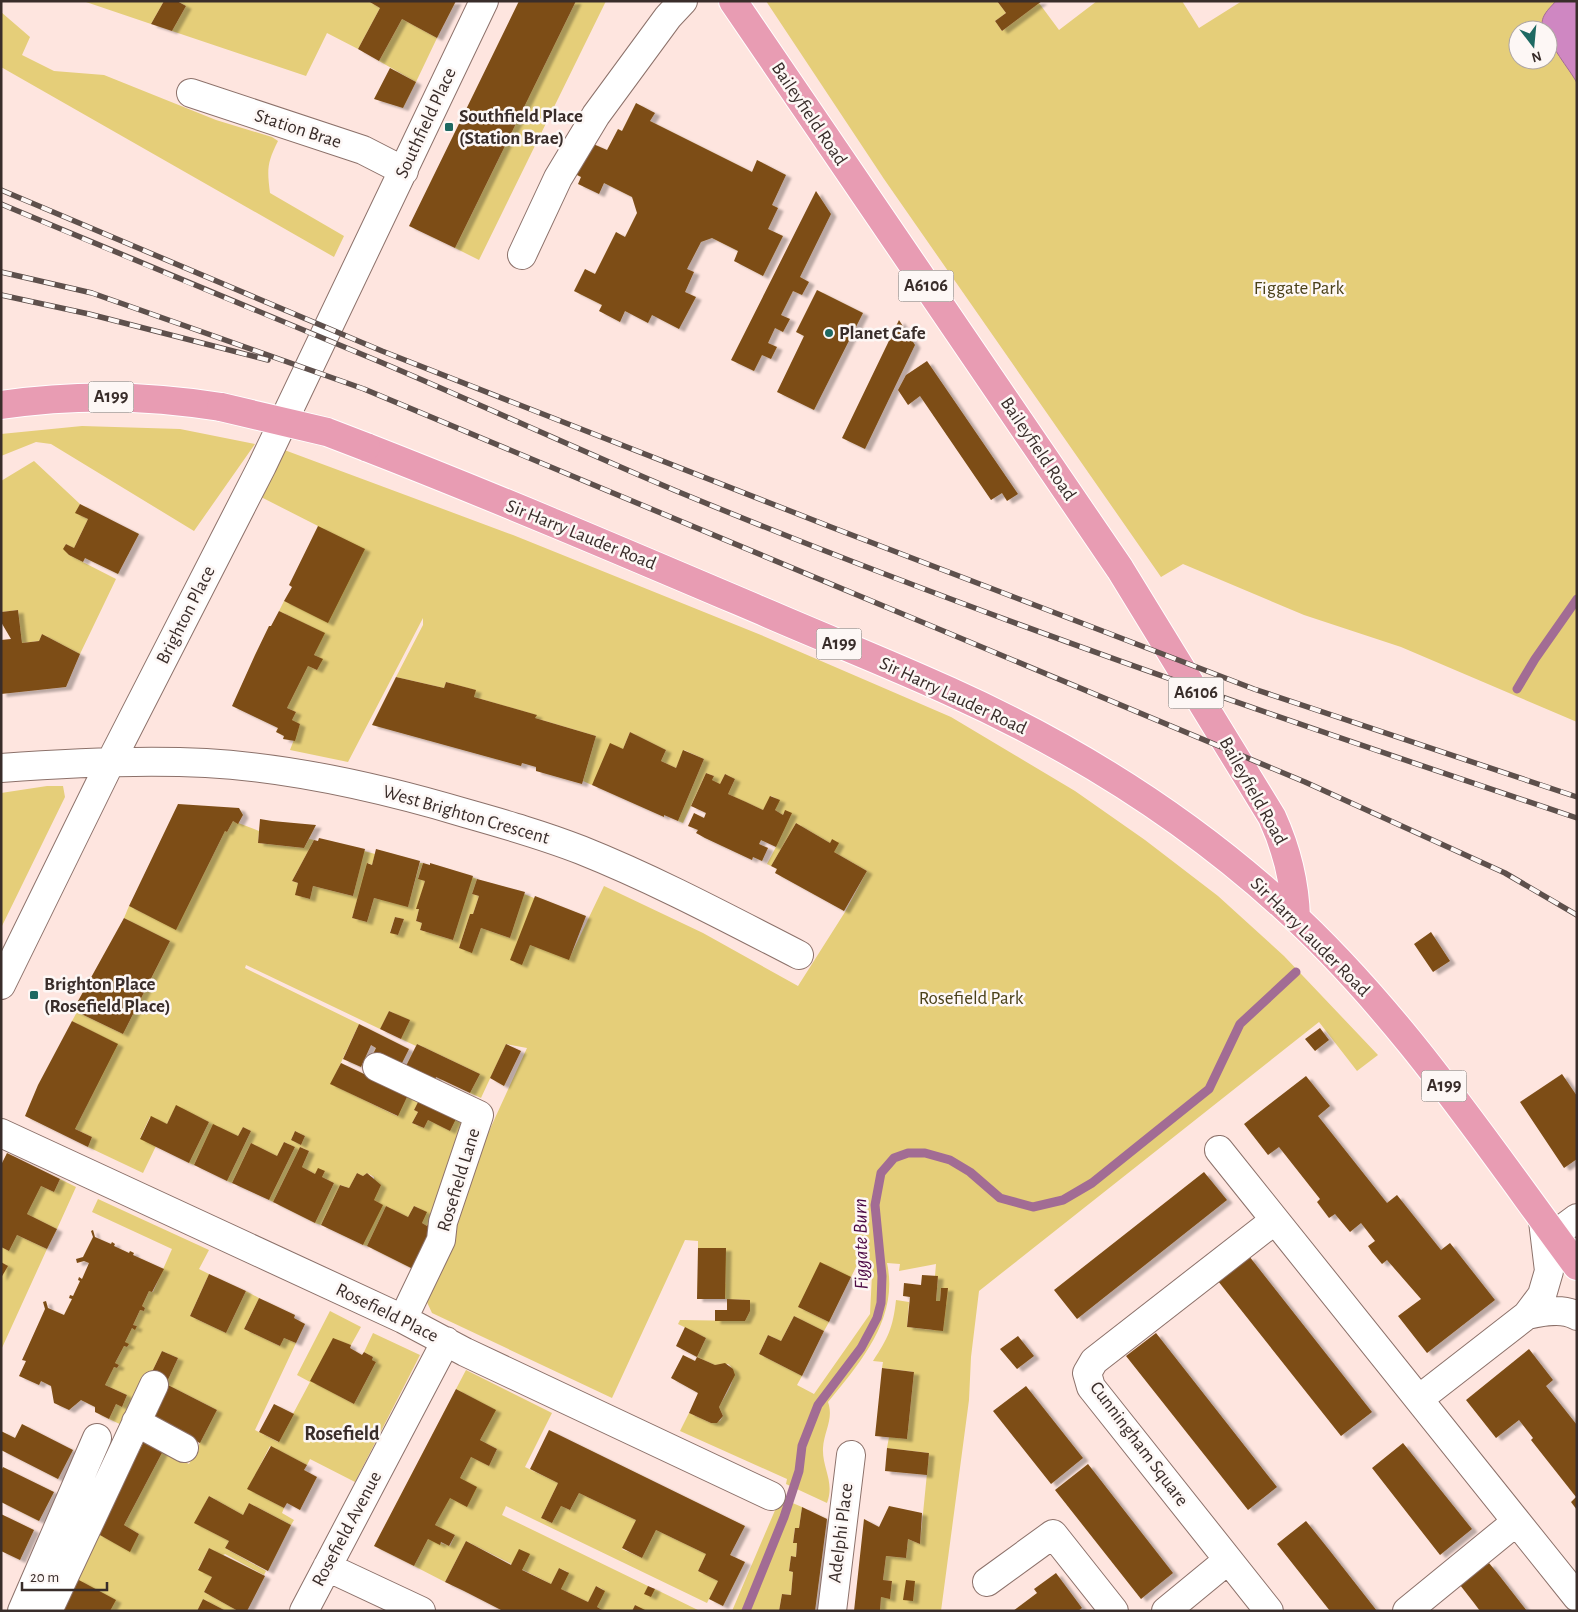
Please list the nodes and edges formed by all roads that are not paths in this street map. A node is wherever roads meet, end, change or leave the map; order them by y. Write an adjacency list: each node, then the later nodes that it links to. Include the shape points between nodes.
1 (484, 1): 5 (street, Southfield Place)
2 (683, 1): 7 (street, via 596,114 558,178)
3 (733, 1): 11 (main road, Baileyfield Road / A6106, via 1141,603 1272,817 1285,847 1293,878)
4 (191, 93): 5 (street, Station Brae, via 363,150)
5 (404, 170): 6 (street, Southfield Place)
6 (369, 245): 9 (street, Brighton Place, via 262,466)
7 (522, 255)
8 (1, 405): 11 (main road, Sir Harry Lauder Road / A199, bridge, via 76,397 177,400 327,432 366,447 605,544 948,690 1009,720 1158,807 1245,873)
9 (110, 763): 10 (street, West Brighton Crescent); 12 (street, West Brighton Crescent, via 208,763 323,778 401,794 522,829 580,850 696,903); 13 (street, Brighton Place)
10 (1, 768)
11 (1296, 918): 19 (main road, Sir Harry Lauder Road / A199, via 1386,1014)
12 (799, 956)
13 (1, 985)
14 (377, 1066): 23 (street, Rosefield Lane, via 479,1115 442,1222 441,1240)
15 (1, 1133): 23 (street, Rosefield Place)
16 (1219, 1150): 18 (street)
17 (1577, 1218): 19 (street)
18 (1275, 1220): 26 (street); 33 (street, Cunningham Square, via 1094,1361 1087,1373 1091,1387)
19 (1548, 1228): 20 (main road, Sir Harry Lauder Road / A199); 21 (street, via 1549,1271 1542,1295)
20 (1577, 1266)
21 (1527, 1315): 22 (street, via 1572,1312); 26 (street)
22 (1577, 1316)
23 (403, 1319): 24 (street, Rosefield Place)
24 (446, 1341): 31 (street, Rosefield Place); 34 (street, Rosefield Avenue)
25 (154, 1385): 27 (street)
26 (1419, 1399): 32 (street)
27 (136, 1422): 29 (street); 38 (street)
28 (97, 1438): 37 (street)
29 (184, 1448)
30 (851, 1455): 41 (street, Adelphi Place)
31 (771, 1496)
32 (1516, 1522): 36 (street); 45 (street)
33 (1228, 1560): 43 (street); 44 (street, Cunningham Square)
34 (328, 1567): 39 (street, Rosefield Avenue); 40 (street)
35 (987, 1582): 42 (street, via 1053,1534)
36 (1577, 1596)
37 (15, 1609)
38 (48, 1611)
39 (304, 1611)
40 (421, 1611)
41 (832, 1611)
42 (1114, 1611)
43 (1166, 1611)
44 (1269, 1611)
45 (1407, 1611)

